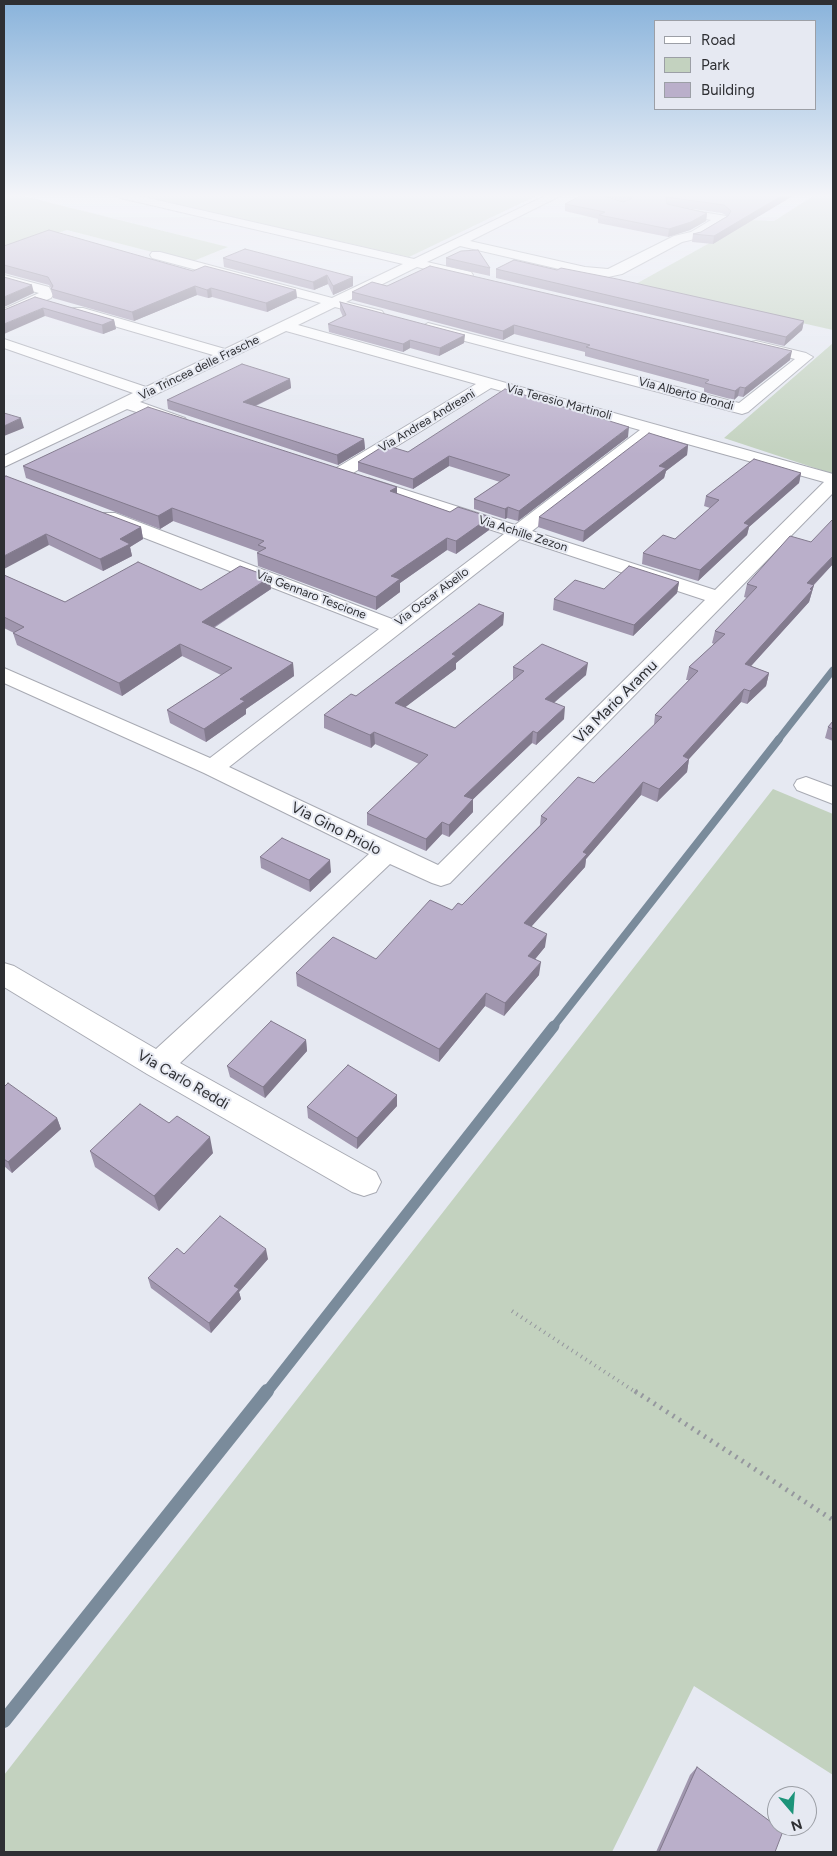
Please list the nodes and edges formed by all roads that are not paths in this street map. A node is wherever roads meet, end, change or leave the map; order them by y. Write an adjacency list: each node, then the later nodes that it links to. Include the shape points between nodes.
1 (14, 282): 4 (street, via 44,290 46,295)
2 (252, 282): 5 (street)
3 (376, 282): 5 (street, Via Trincea delle Frasche)
4 (38, 300): 6 (street); 12 (street)
5 (332, 303): 7 (street); 9 (street, Via Trincea delle Frasche)
6 (4, 314)
7 (394, 319)
8 (413, 324): 10 (street, Via Alberto Brondi, via 742,409 806,357)
9 (284, 326): 12 (street, Via Trincea delle Frasche); 13 (street, Via Teresio Martinoli)
10 (738, 340)
11 (4, 343): 14 (street)
12 (225, 354): 14 (street, Via Trincea delle Frasche)
13 (489, 383): 17 (street, Via Teresio Martinoli); 20 (street, Via Andrea Andreani)
14 (147, 393): 15 (street, Via Trincea delle Frasche)
15 (126, 403): 16 (street); 18 (street, Via Trincea delle Frasche)
16 (200, 428)
17 (653, 428): 21 (street, Via Teresio Martinoli); 24 (street, Via Oscar Abello)
18 (8, 456)
19 (321, 468): 20 (street, Via Achille Zezon)
20 (339, 474): 24 (street, Via Achille Zezon)
21 (833, 479)
22 (833, 483): 25 (street, Via Mario Aramu)
23 (87, 509): 26 (street, Via Gennaro Tescione)
24 (517, 532): 25 (street, Via Achille Zezon); 26 (street, Via Oscar Abello)
25 (720, 598): 31 (street, Via Mario Aramu, via 441,878)
26 (393, 627): 28 (street, Via Oscar Abello)
27 (4, 675): 28 (street, Via Gino Priolo)
28 (212, 768): 31 (street, Via Gino Priolo)
29 (806, 785): 30 (street)
30 (833, 796)
31 (387, 852): 33 (street, Via Gino Priolo)
32 (4, 974): 33 (street, Via Carlo Reddi)
33 (158, 1065): 34 (street, Via Carlo Reddi)
34 (364, 1182)

